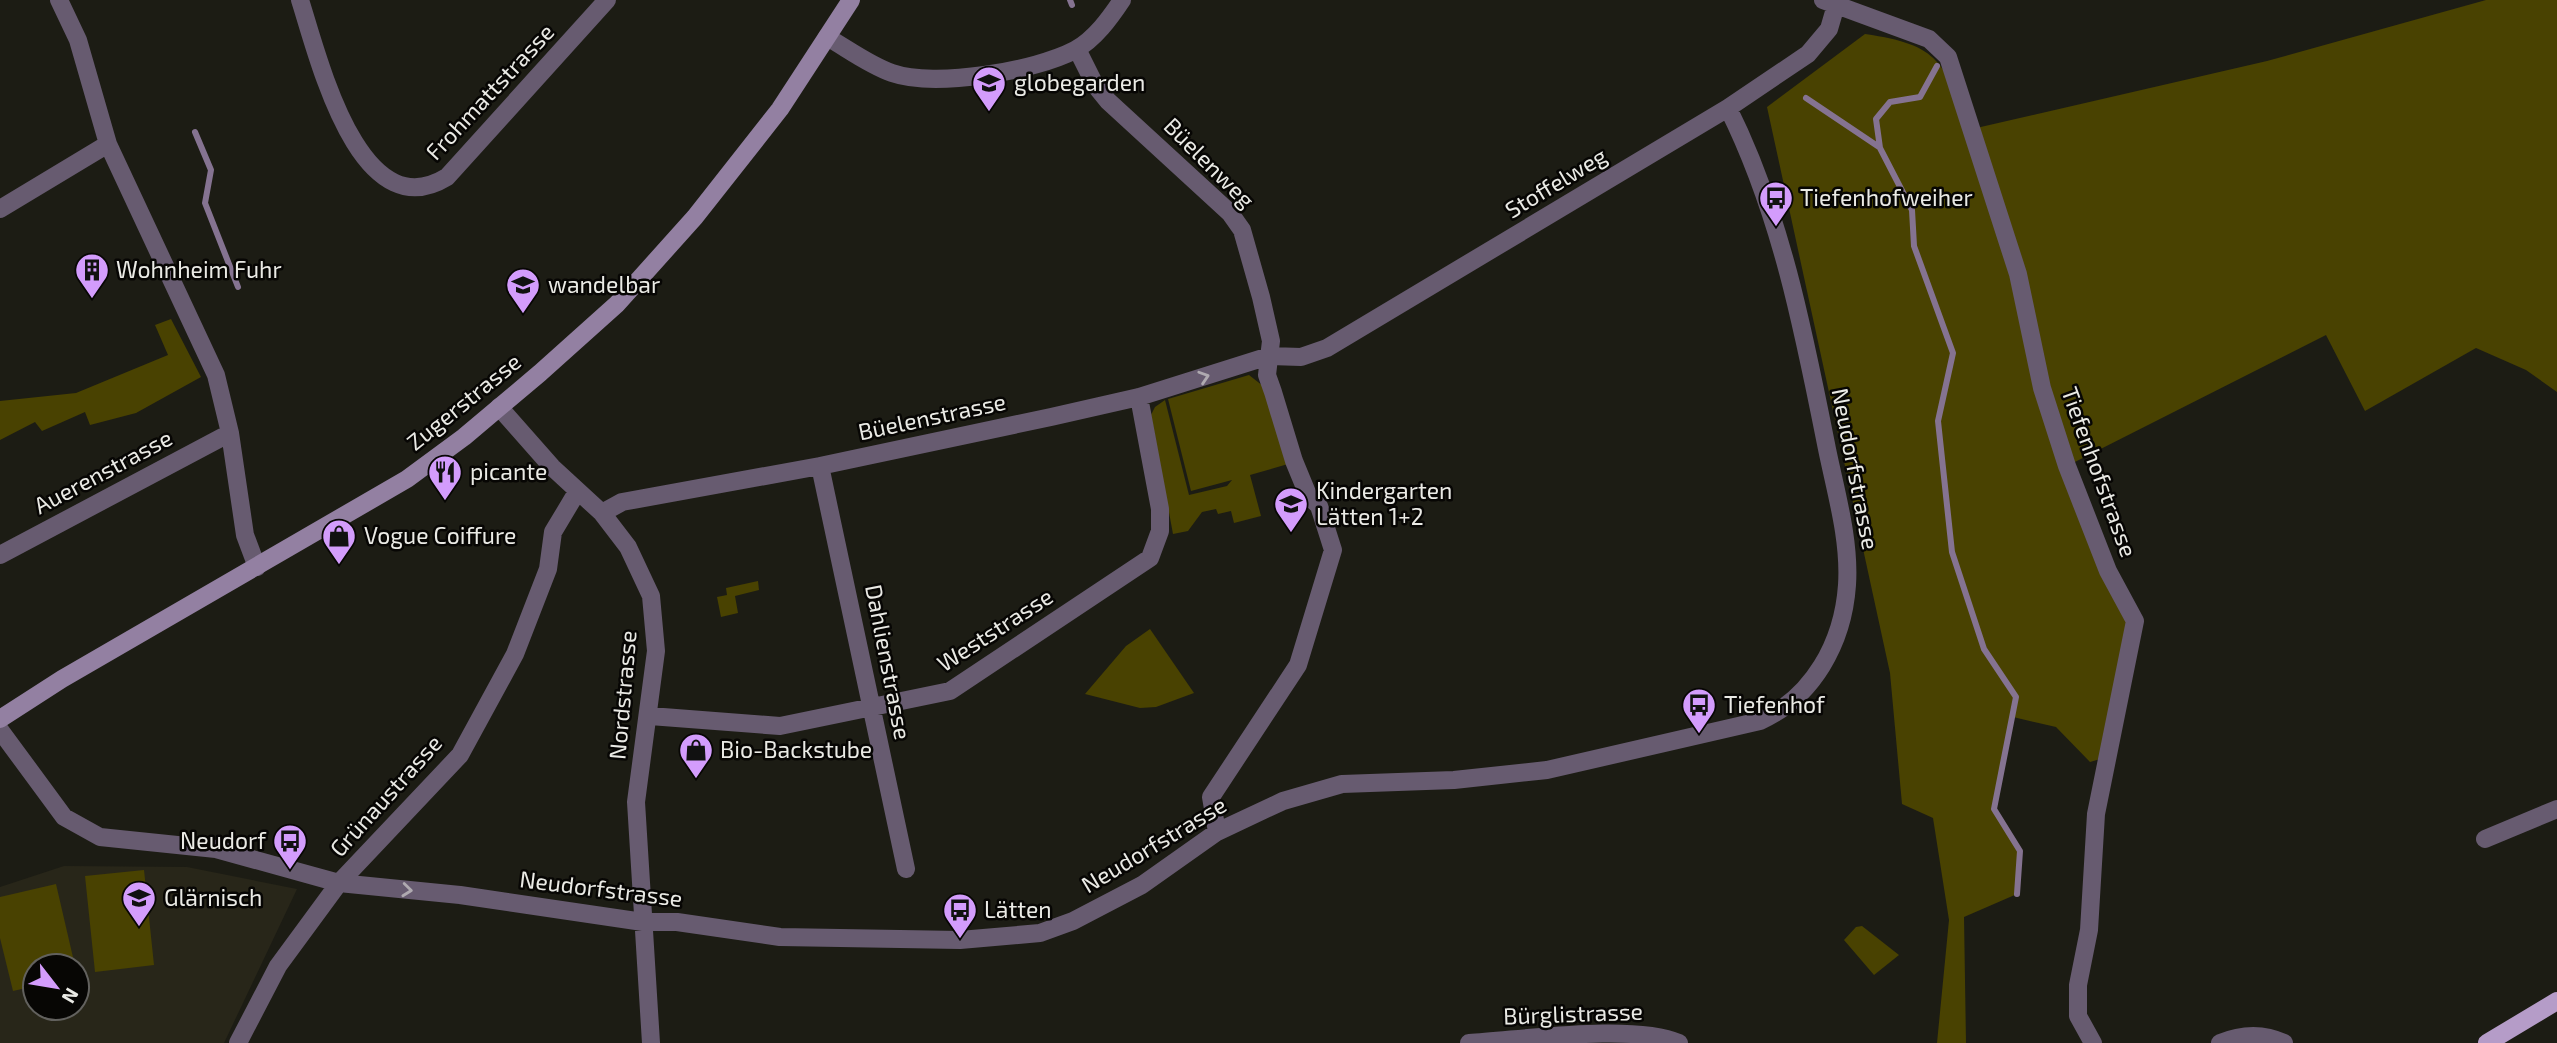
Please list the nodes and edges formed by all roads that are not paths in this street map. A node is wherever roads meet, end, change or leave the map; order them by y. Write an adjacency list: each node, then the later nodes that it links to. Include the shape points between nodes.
1 (59, 0): 10 (street, via 78,40)
2 (300, 0): 3 (street, Frohmattstrasse, via 331,96 349,135 380,174 406,188 420,188 447,177)
3 (607, 0)
4 (851, 0): 7 (main road, Zugerstrasse)
5 (1122, 0): 8 (street, via 1104,25)
6 (1829, 3): 9 (street, Stoffelweg, via 1829,29 1808,54); 36 (street, Tiefenhofstrasse, via 1929,39 1948,57 2018,274 2042,388 2067,466 2108,570 2135,621 2096,814 2089,930 2078,985 2078,1016)
7 (827, 37): 8 (street, via 876,66 911,78 1009,71); 14 (main road, Zugerstrasse, via 732,174 656,262 582,337)
8 (1077, 49): 12 (street, Büelenweg, via 1108,101 1230,213 1242,230 1271,341)
9 (1728, 108): 12 (street, Stoffelweg, via 1359,331 1301,357); 26 (street, Neudorfstrasse, via 1776,228 1818,401 1848,556 1843,611 1827,658 1812,681 1782,711 1734,729 1547,770 1454,780 1342,784 1283,801)
10 (108, 144): 11 (street); 15 (street, via 216,375)
11 (0, 209)
12 (1269, 356): 13 (street, Büelenstrasse, one-way to 12); 26 (street, Büelenweg, via 1267,375 1294,461 1308,495 1319,506 1333,550 1298,666 1211,797)
13 (1139, 397): 16 (street, Büelenstrasse); 21 (street, Weststrasse, via 1160,509 1160,531 1150,558 950,691)
14 (499, 407): 17 (street, Nordstrasse); 20 (main road, Zugerstrasse, via 407,480)
15 (230, 433): 19 (street, Auerenstrasse); 20 (street, via 244,535)
16 (820, 466): 18 (street, Büelenstrasse, via 622,502); 21 (street, Dahlienstrasse)
17 (577, 492): 18 (street, Nordstrasse); 29 (street, Grünaustrasse, via 553,532 548,569 515,654 460,754)
18 (602, 513): 22 (street, Nordstrasse, via 628,547 651,596 656,651)
19 (0, 555)
20 (257, 567): 23 (main road, Zugerstrasse)
21 (871, 707): 22 (street, Weststrasse, via 780,726); 28 (street, Dahlienstrasse)
22 (650, 716): 30 (street, Nordstrasse, via 636,802)
23 (0, 719)
24 (0, 730): 29 (street, Neudorfstrasse, via 64,817 81,829 100,837 216,849)
25 (2557, 809): 27 (street)
26 (1217, 832): 30 (street, Neudorfstrasse, via 1142,885 1040,933 970,940 780,937 677,922)
27 (2485, 839)
28 (906, 869)
29 (339, 883): 30 (street, Neudorfstrasse, one-way to 30); 32 (street, Grünaustrasse, via 278,966)
30 (643, 922): 33 (street, Nordstrasse)
31 (2557, 1001): 39 (main road)
32 (239, 1043)
33 (651, 1043)
34 (1469, 1043): 35 (street, Bürglistrasse, via 1632,1033 1661,1035)
35 (1679, 1043)
36 (2093, 1043)
37 (2220, 1043): 38 (street, via 2234,1037 2268,1036)
38 (2284, 1043)
39 (2487, 1043)

